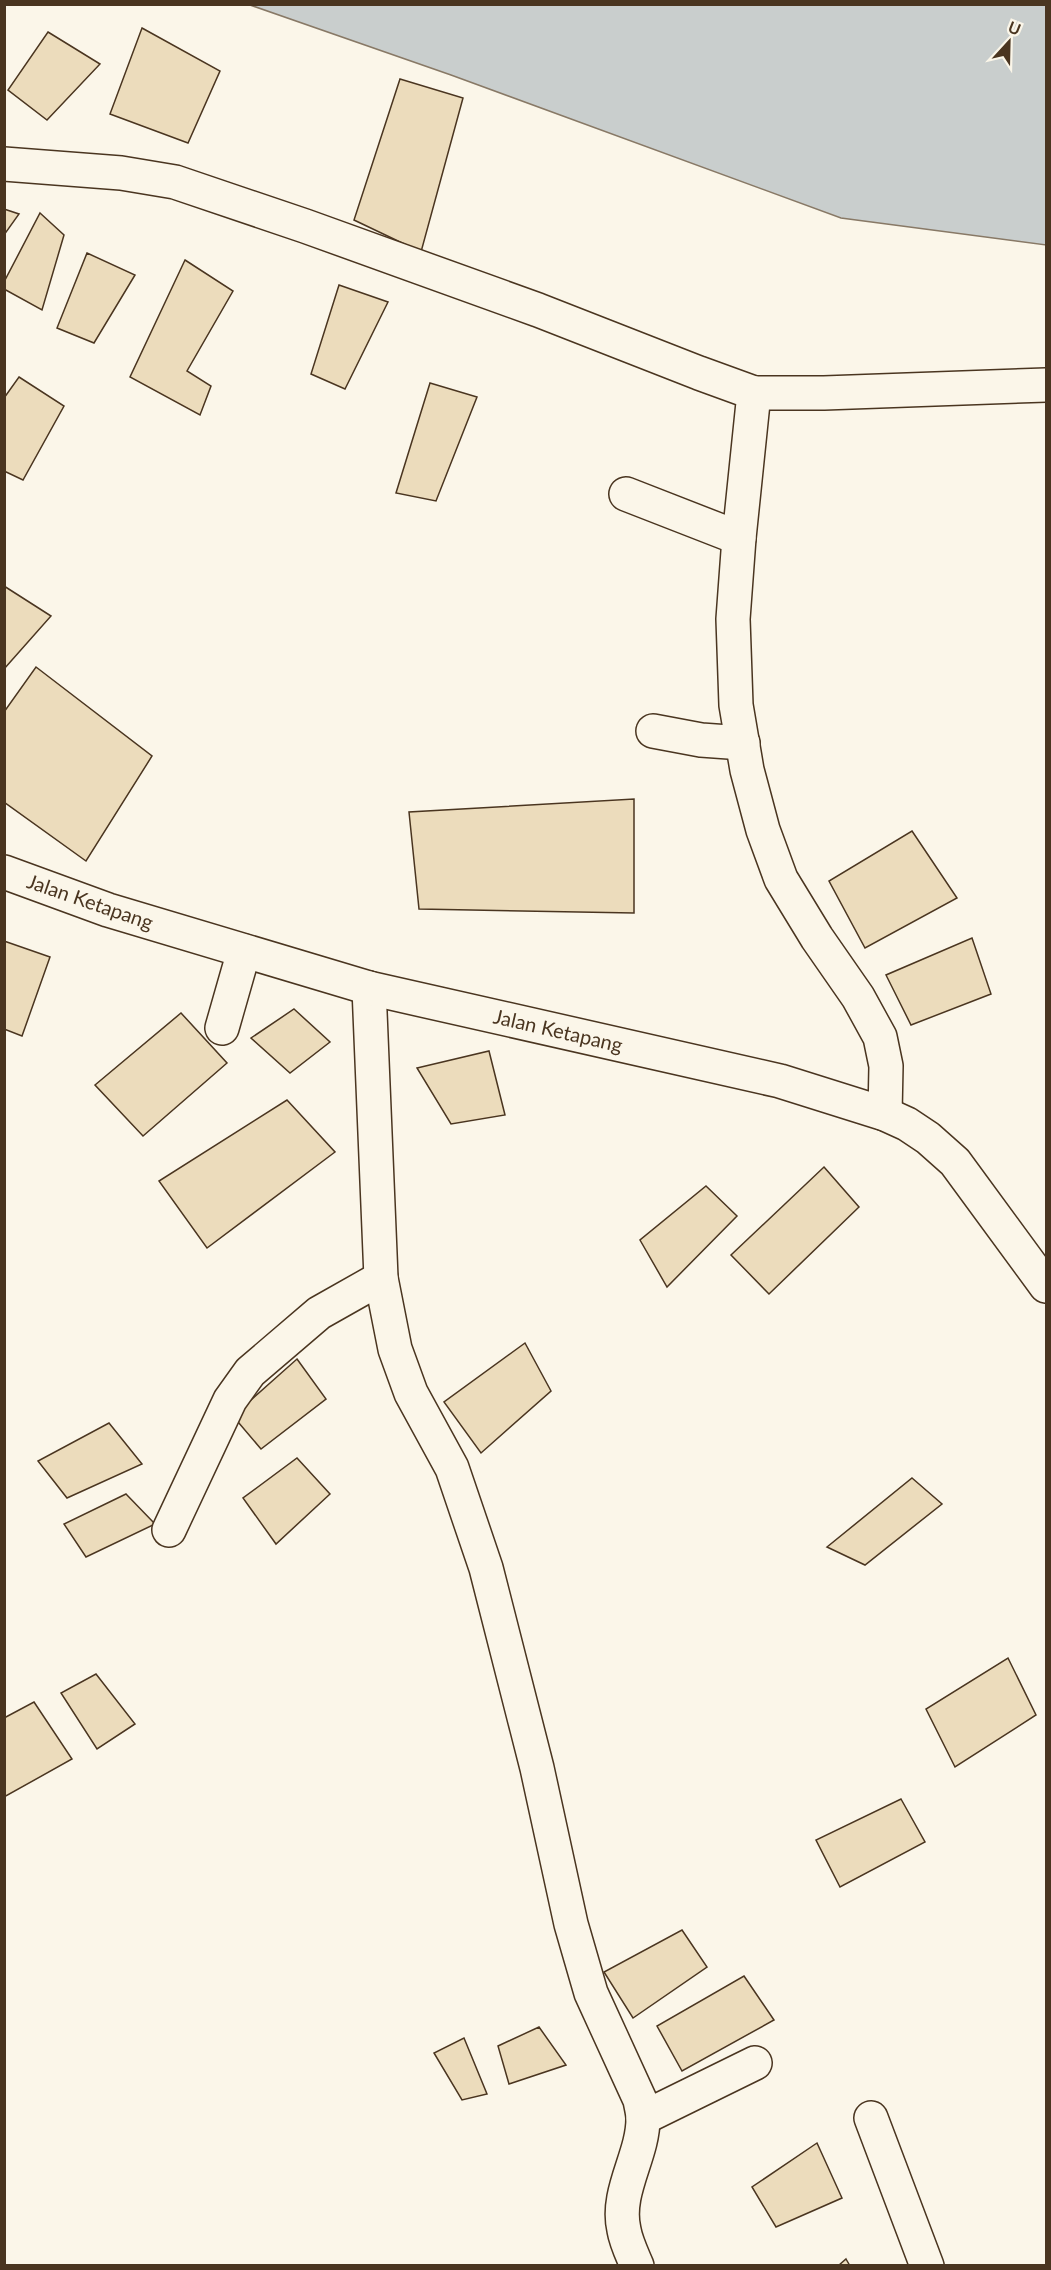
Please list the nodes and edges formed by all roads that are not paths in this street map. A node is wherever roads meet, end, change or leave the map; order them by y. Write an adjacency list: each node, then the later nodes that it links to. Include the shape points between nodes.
1 (4, 164): 3 (street, via 121,173 175,182 538,309)
2 (1047, 385): 3 (street)
3 (754, 393): 5 (street)
4 (626, 494): 5 (street)
5 (739, 538): 7 (street, via 733,620 736,705)
6 (653, 731): 7 (street)
7 (743, 743): 12 (street, via 747,770 781,879 880,1037 886,1066)
8 (4, 872): 9 (street, Jalan Ketapang, via 108,910)
9 (244, 951): 10 (street, Jalan Ketapang); 11 (street)
10 (369, 988): 12 (street, Jalan Ketapang, via 780,1081); 13 (street)
11 (222, 1028)
12 (885, 1114): 14 (street, Jalan Ketapang, via 928,1138 955,1162)
13 (381, 1278): 15 (street, via 319,1313 250,1372 230,1400); 17 (street, via 395,1349 411,1393 452,1468 486,1568 537,1768 571,1924 591,1993 640,2100)
14 (1047, 1286)
15 (169, 1530)
16 (755, 2063): 17 (street)
17 (643, 2118): 19 (street, via 623,2214 623,2229)
18 (871, 2118): 20 (street)
19 (637, 2265)
20 (927, 2265)

